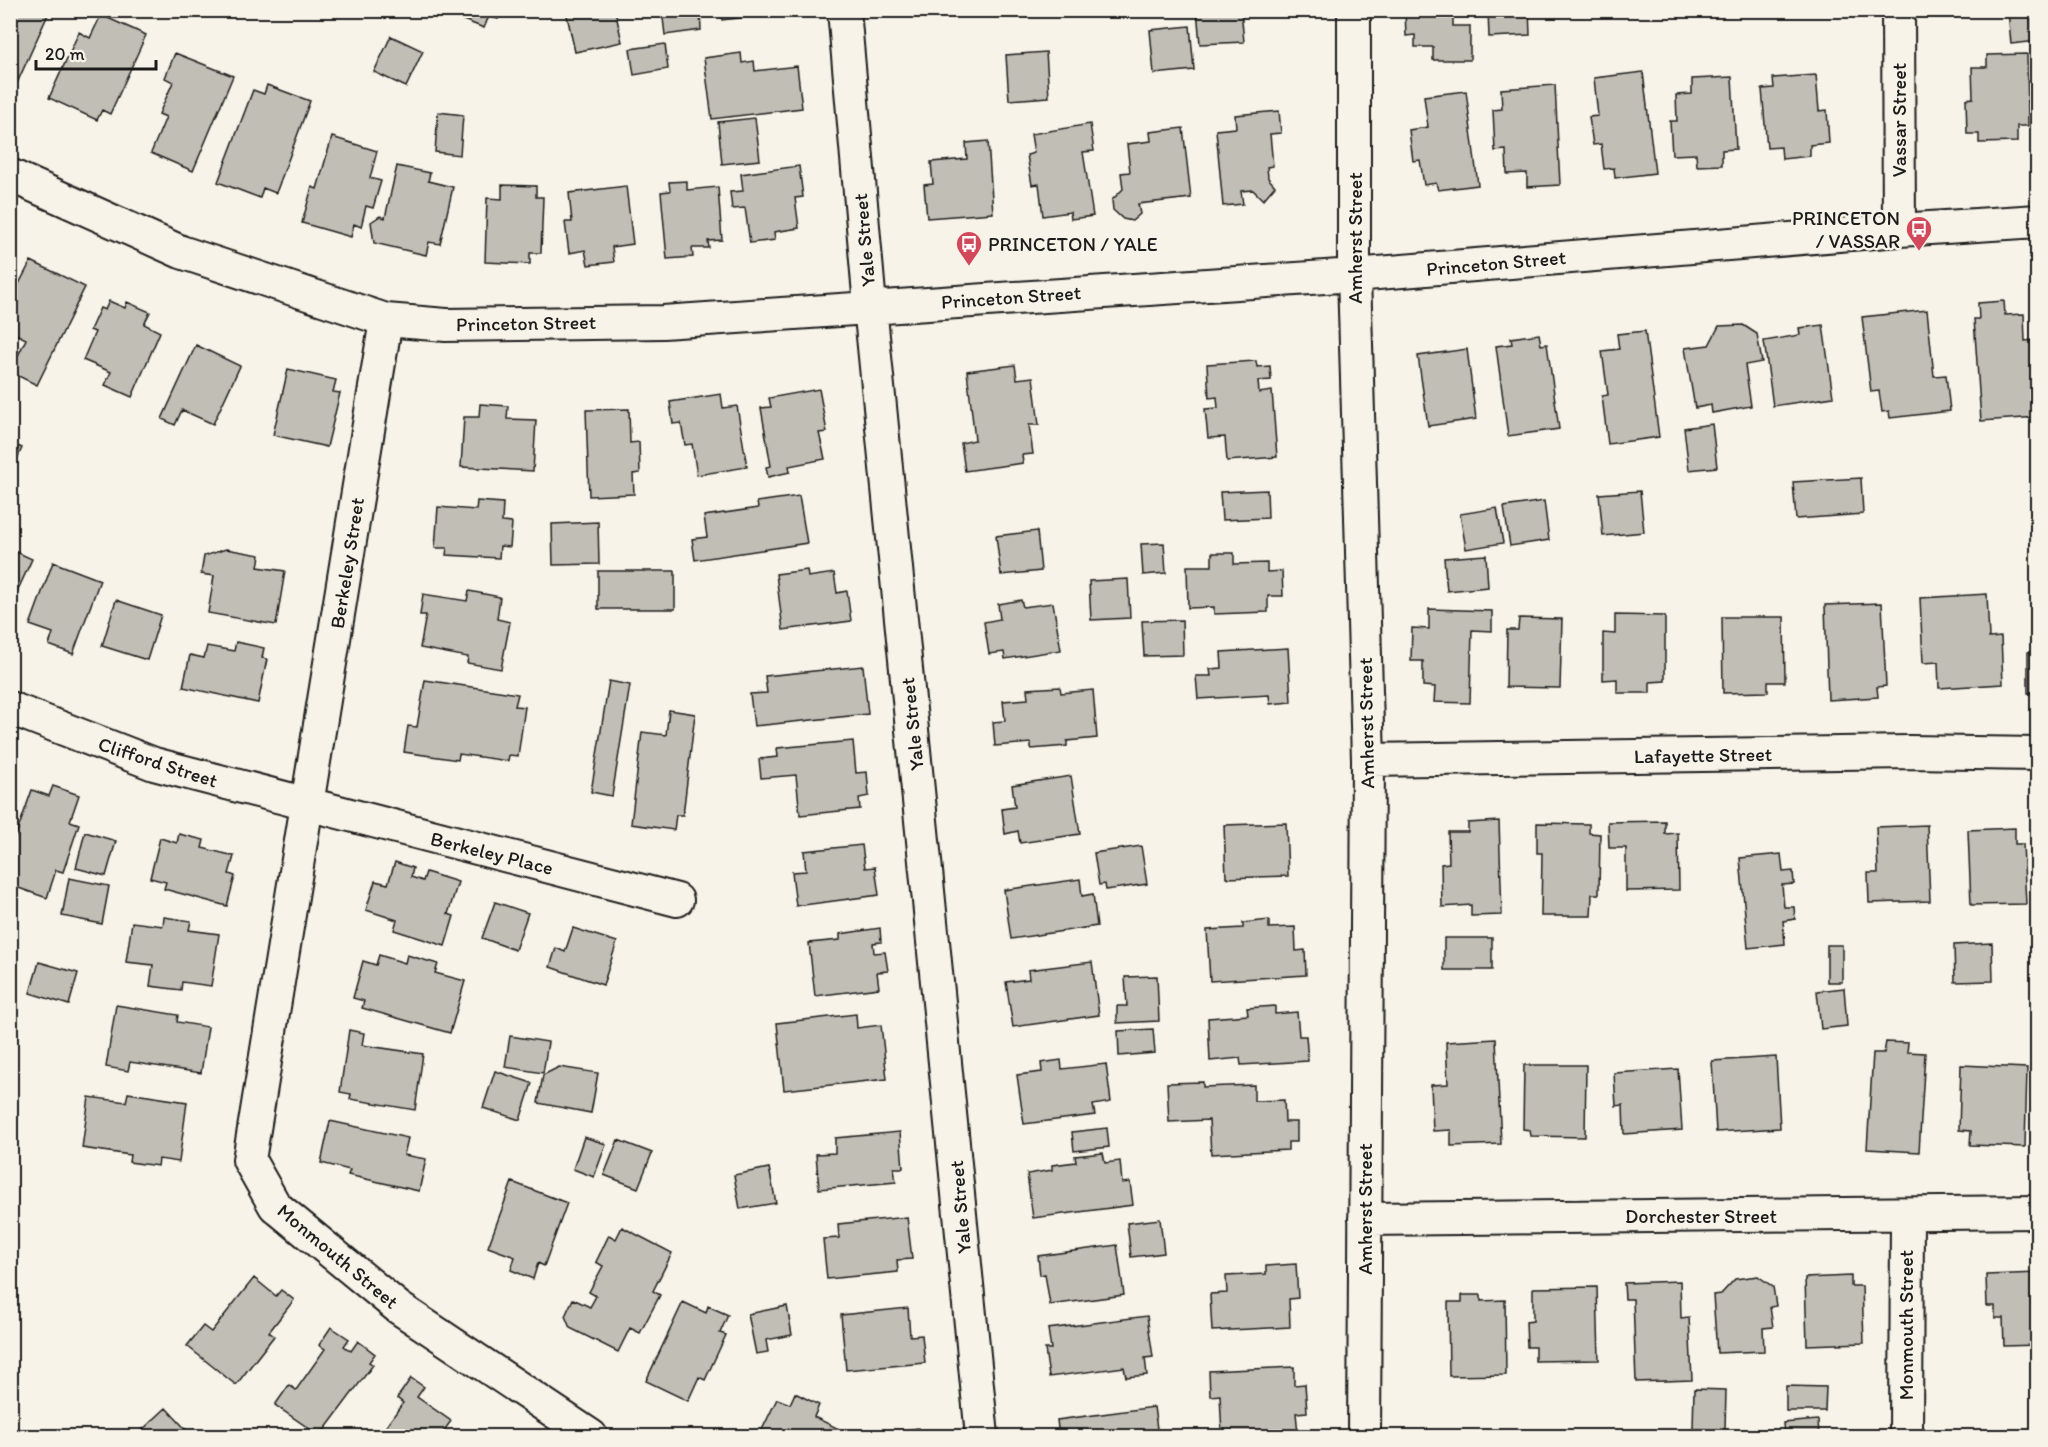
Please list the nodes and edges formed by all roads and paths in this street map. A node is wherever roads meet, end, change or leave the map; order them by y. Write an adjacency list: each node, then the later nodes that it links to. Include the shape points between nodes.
1 (844, 10): 8 (street, Yale Street)
2 (1354, 10): 7 (street, Amherst Street)
3 (1898, 10): 6 (street, Vassar Street)
4 (10, 175): 9 (street, Princeton Street, via 181,252)
5 (2037, 221): 6 (street, Princeton Street)
6 (1899, 230): 7 (street, Princeton Street)
7 (1354, 275): 8 (street, Princeton Street); 12 (street, Amherst Street)
8 (870, 306): 9 (street, Princeton Street, via 663,322 446,325); 19 (street, Yale Street)
9 (386, 320): 13 (street, Berkeley Street)
10 (10, 708): 13 (street, Clifford Street, via 154,764)
11 (2037, 754): 12 (street, Lafayette Street, via 1910,752)
12 (1368, 760): 17 (street, Amherst Street)
13 (308, 806): 14 (street, Berkeley Place); 18 (street, Monmouth Street, via 249,1160 275,1206 399,1308)
14 (677, 900)
15 (2037, 1212): 16 (street, Dorchester Street)
16 (1907, 1214): 17 (street, Dorchester Street); 21 (street, Monmouth Street)
17 (1365, 1219): 20 (street, Amherst Street)
18 (591, 1437)
19 (982, 1437)
20 (1364, 1437)
21 (1906, 1437)

